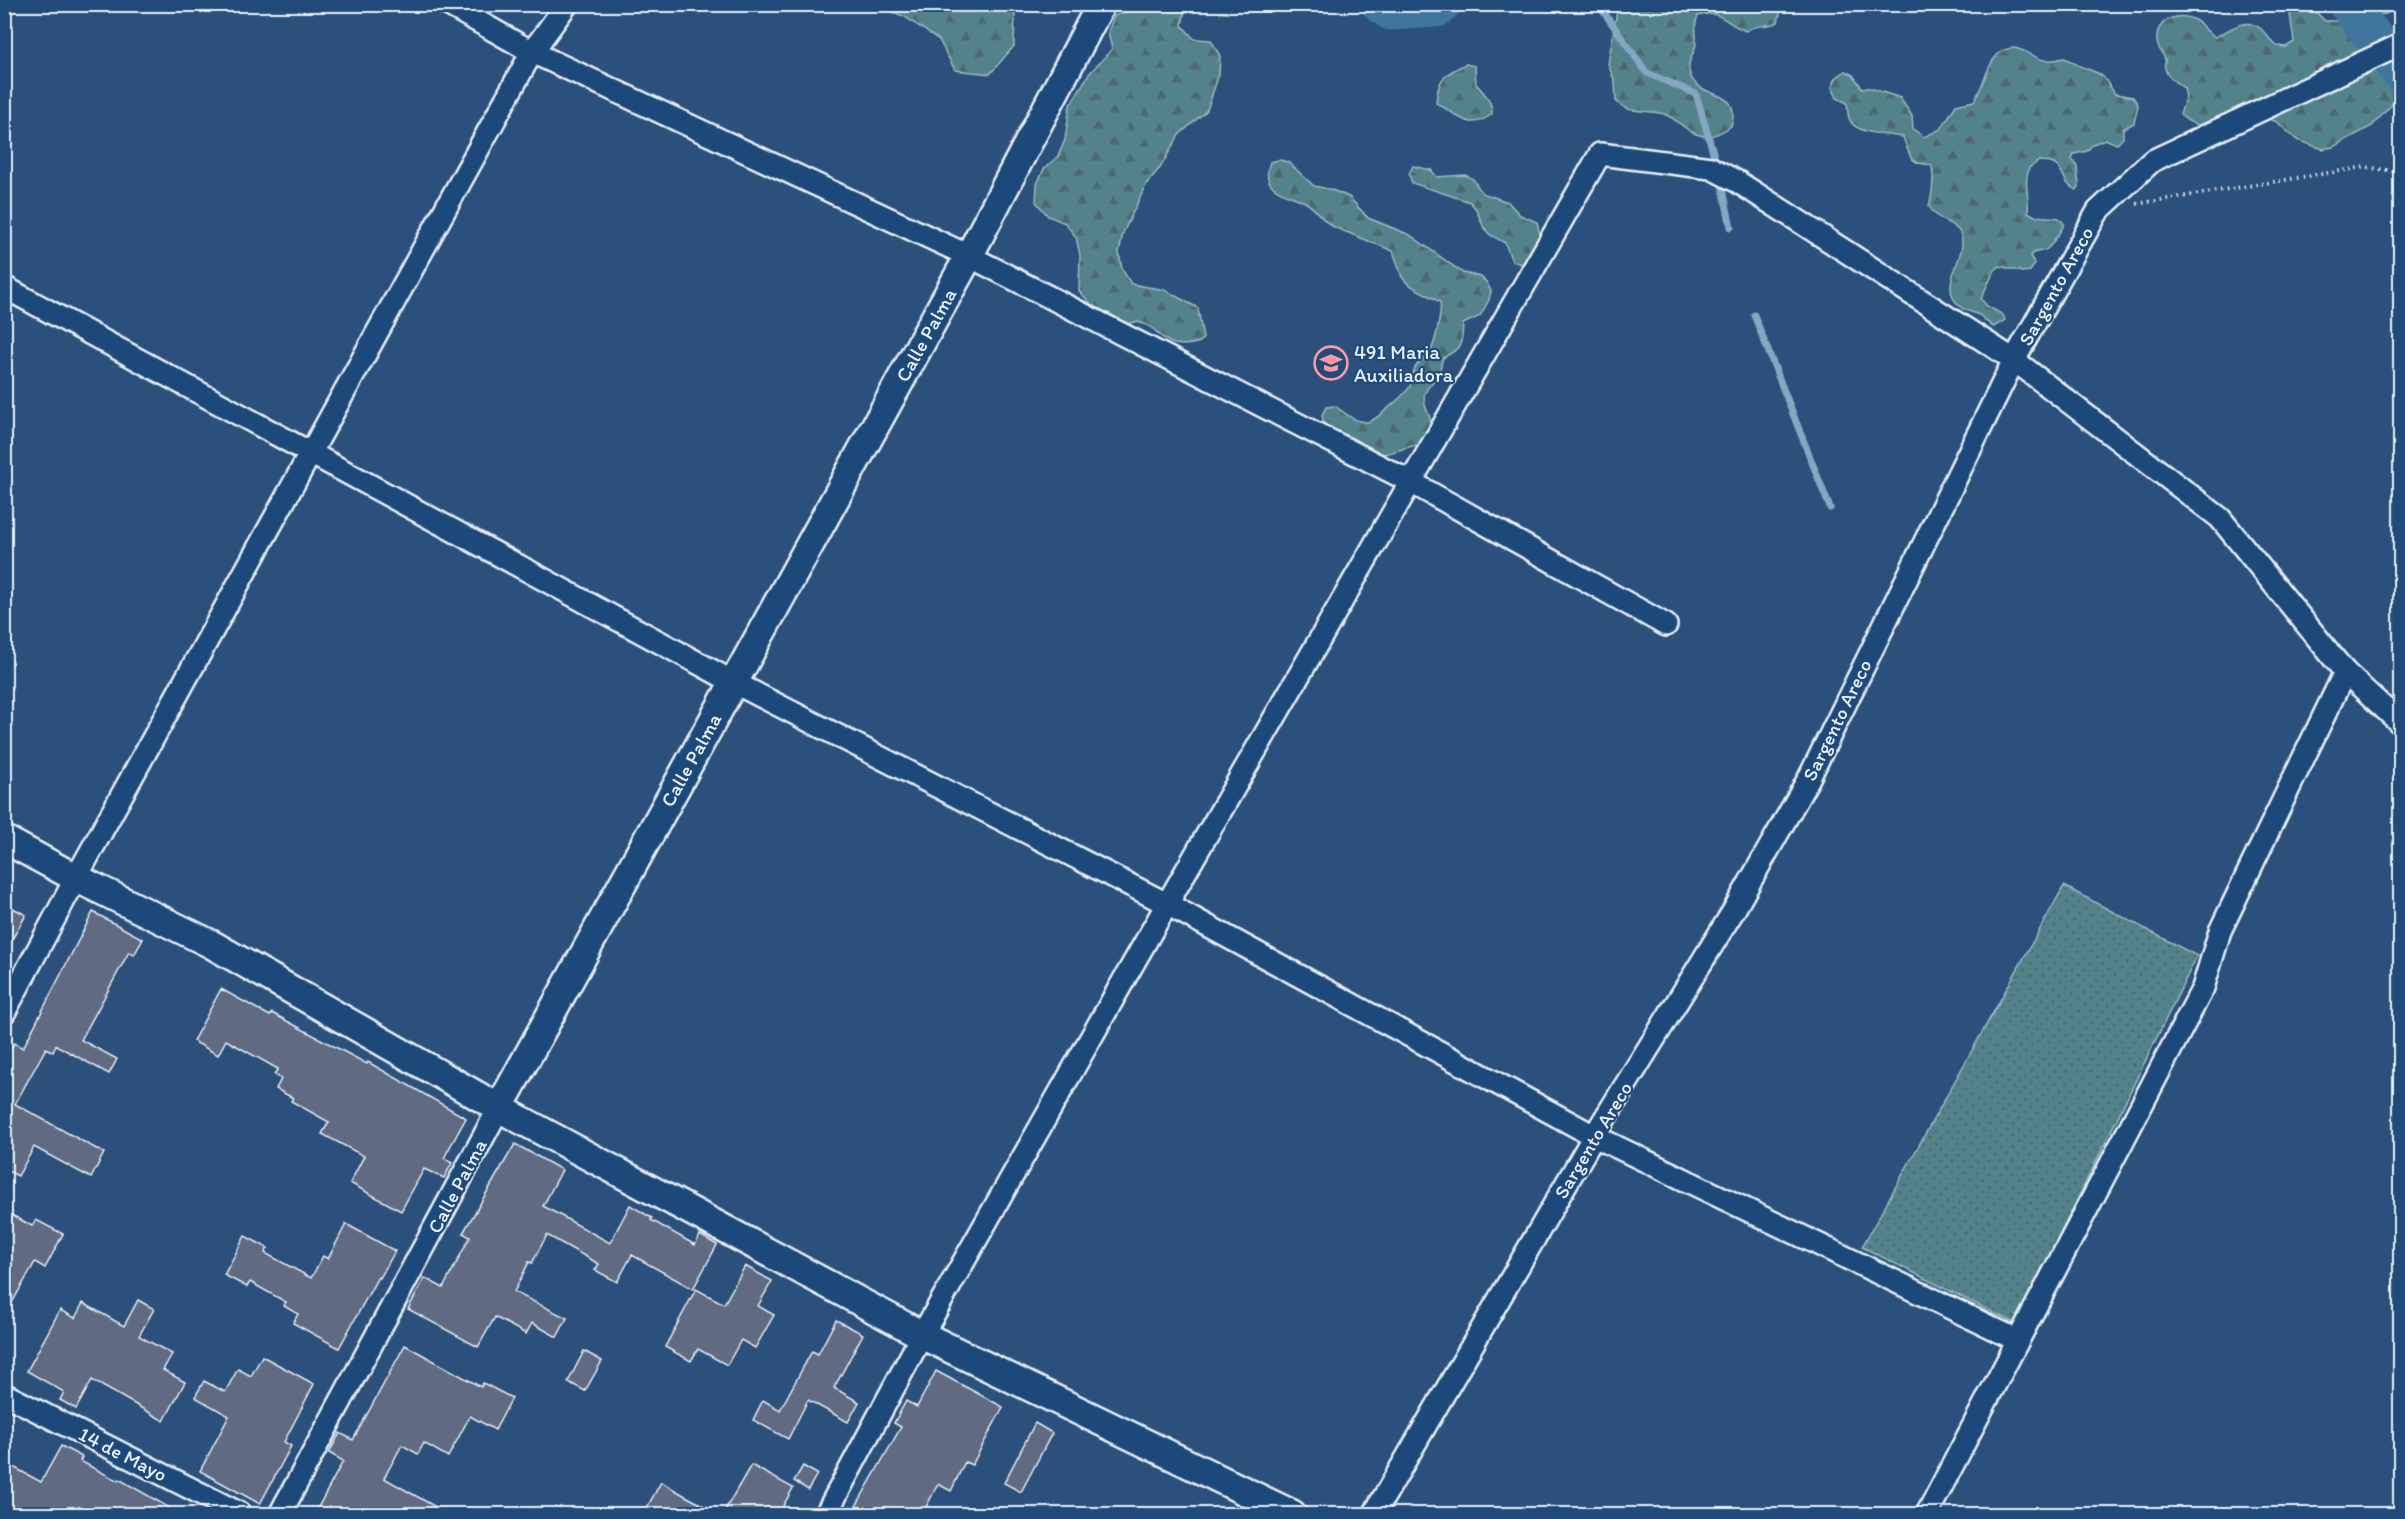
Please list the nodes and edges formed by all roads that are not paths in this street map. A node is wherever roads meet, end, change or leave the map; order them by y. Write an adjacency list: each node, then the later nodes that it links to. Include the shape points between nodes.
1 (447, 4): 5 (street)
2 (567, 4): 5 (street)
3 (1101, 4): 6 (street, Calle Palma)
4 (2400, 45): 8 (street, Sargento Areco, via 2152,161 2098,211)
5 (532, 52): 6 (street); 9 (street)
6 (969, 256): 10 (street); 13 (street, Calle Palma)
7 (4, 287): 9 (street)
8 (2014, 360): 10 (street, via 1711,168 1600,154); 12 (street, via 2220,518); 20 (street, Sargento Areco, via 1809,778 1734,910)
9 (310, 454): 13 (street); 16 (street)
10 (1410, 481): 11 (street); 17 (street)
11 (1666, 625)
12 (2344, 672): 14 (street); 22 (street, via 2220,931 2203,988)
13 (735, 683): 17 (street); 19 (street, Calle Palma)
14 (2400, 723)
15 (4, 839): 16 (street)
16 (76, 878): 18 (street); 19 (street, via 211,944)
17 (1167, 904): 20 (street); 21 (street)
18 (4, 1013)
19 (499, 1108): 21 (street); 25 (street, Calle Palma)
20 (1594, 1136): 22 (street); 28 (street, Sargento Areco)
21 (922, 1335): 26 (street); 27 (street)
22 (2017, 1340): 29 (street)
23 (4, 1394): 24 (street, 14 de Mayo)
24 (241, 1515)
25 (280, 1515)
26 (826, 1515)
27 (1292, 1515)
28 (1374, 1515)
29 (1927, 1515)

